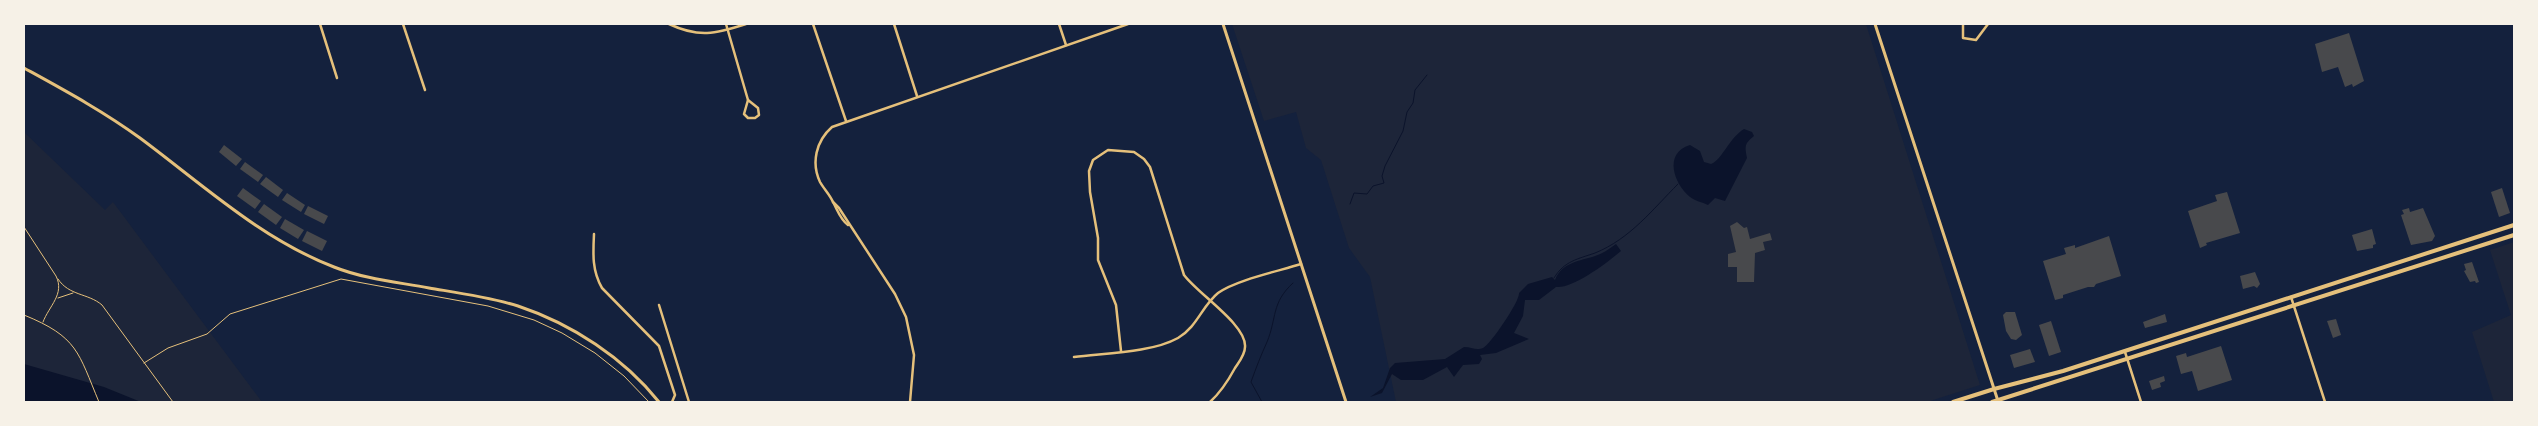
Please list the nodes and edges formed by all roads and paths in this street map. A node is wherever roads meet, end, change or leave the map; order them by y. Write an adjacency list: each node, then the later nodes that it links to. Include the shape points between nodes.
1 (320, 24): 17 (street)
2 (403, 24): 18 (street)
3 (668, 24): 14 (street, via 695,34)
4 (726, 24): 14 (street)
5 (746, 24): 14 (street)
6 (813, 24): 21 (street)
7 (894, 24): 19 (street)
8 (1059, 24): 15 (street)
9 (1128, 24): 15 (street)
10 (1223, 24): 26 (street)
11 (1876, 24): 41 (street)
12 (1963, 24): 13 (street, via 1963,38 1976,40)
13 (1988, 24)
14 (728, 30): 20 (street)
15 (1066, 45): 19 (street)
16 (24, 68): 46 (street, via 91,105 252,223 307,256 368,277 488,298 545,316 597,345)
17 (337, 78)
18 (425, 90)
19 (917, 96): 21 (street)
20 (748, 100): 20 (street, via 744,114 755,118 759,115 758,108)
21 (846, 122): 49 (street, via 828,130 819,145 816,155 818,177 895,294 906,317 914,355)
22 (2514, 225): 29 (main road)
23 (24, 227): 27 (path)
24 (594, 234): 47 (street, via 592,259 597,280 659,346 675,394)
25 (2514, 235): 33 (main road)
26 (1301, 264): 31 (street, via 1227,288); 51 (street)
27 (58, 279): 28 (path); 30 (path)
28 (74, 293): 30 (path); 40 (path, via 95,299 102,305)
29 (2291, 296): 33 (street); 36 (main road)
30 (56, 299): 35 (path)
31 (1210, 302): 37 (street, via 1194,325 1177,338 1158,346); 37 (street, via 1184,275 1150,167 1134,152 1103,152 1093,160 1089,171 1090,192 1098,238 1098,260 1116,305); 50 (street, via 1241,330 1245,347 1223,388)
32 (659, 306): 48 (street)
33 (2294, 306): 39 (main road); 55 (street)
34 (24, 315): 35 (path)
35 (43, 323): 43 (path, via 76,348)
36 (2124, 350): 39 (street); 41 (main road, via 2063,371)
37 (1121, 351): 38 (street)
38 (1074, 357)
39 (2127, 360): 42 (main road); 54 (street)
40 (144, 362): 44 (path); 45 (path, via 168,348 207,334 230,314 342,279 488,306 534,320 595,353)
41 (1994, 389): 42 (street); 52 (main road)
42 (1998, 401): 53 (main road)
43 (99, 402)
44 (173, 402)
45 (649, 402)
46 (660, 402)
47 (672, 402)
48 (689, 402)
49 (910, 402)
50 (1210, 402)
51 (1346, 402)
52 (1953, 402)
53 (1992, 402)
54 (2141, 402)
55 (2325, 402)

